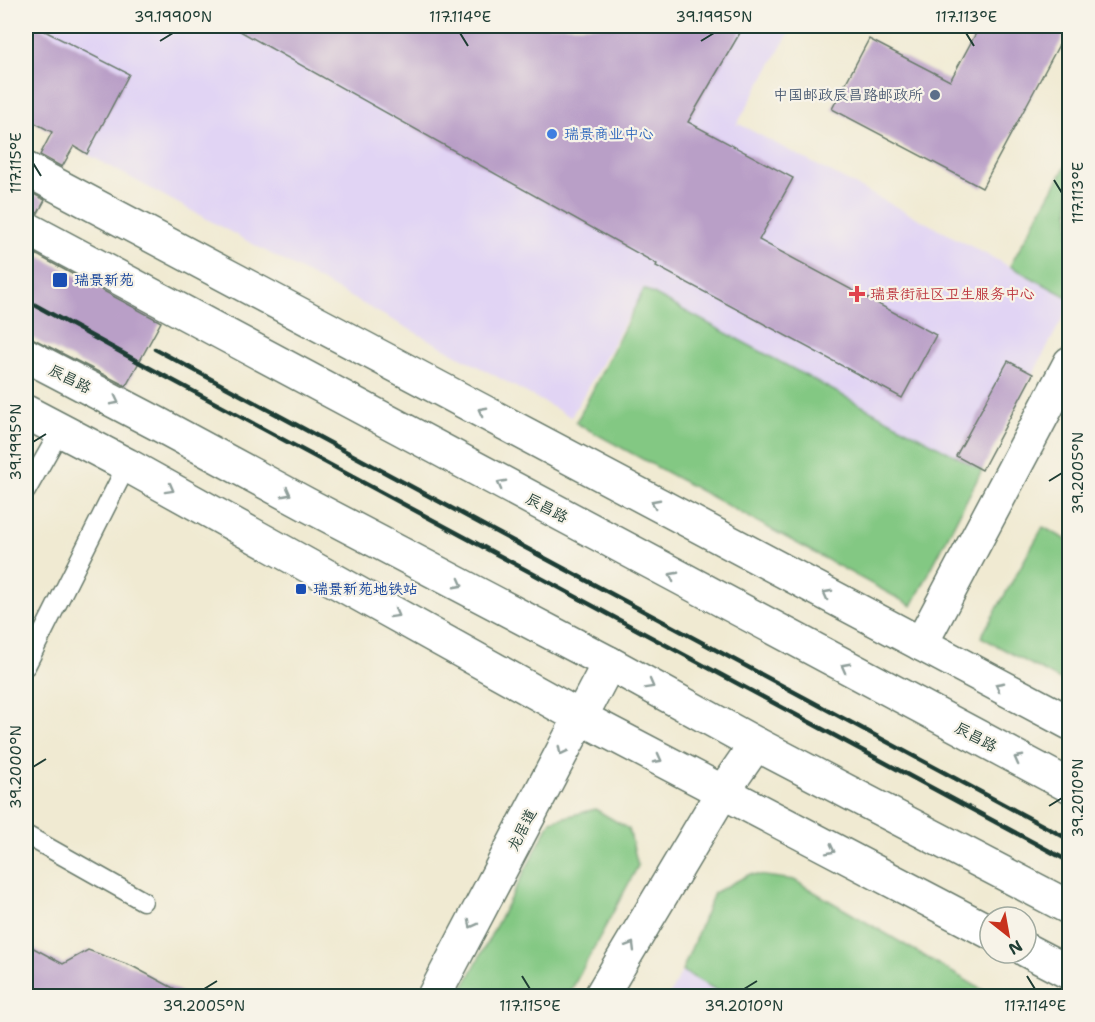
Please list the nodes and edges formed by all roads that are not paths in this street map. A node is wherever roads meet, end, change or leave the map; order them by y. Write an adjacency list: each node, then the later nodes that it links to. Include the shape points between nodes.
1 (26, 169): 9 (main road, one-way to 1)
2 (26, 228): 15 (main road, 辰昌路, one-way to 2)
3 (26, 356): 10 (main road, 辰昌路, one-way to 10)
4 (1070, 363): 9 (main road)
5 (26, 412): 6 (main road)
6 (60, 431): 7 (main road); 8 (lane)
7 (127, 465): 11 (lane); 12 (main road, one-way to 12)
8 (26, 491)
9 (921, 644): 13 (main road, one-way to 9)
10 (609, 663): 12 (main road, 龙居道); 14 (main road, 辰昌路, one-way to 14)
11 (26, 666)
12 (580, 717): 16 (main road, one-way to 16); 23 (main road, 龙居道, one-way to 23)
13 (1070, 723)
14 (756, 744): 16 (main road); 19 (main road, 辰昌路)
15 (1070, 786)
16 (722, 793): 20 (main road, one-way to 20); 24 (main road, one-way to 16)
17 (26, 834): 18 (lane)
18 (143, 901)
19 (1070, 908)
20 (978, 926)
21 (1038, 956): 22 (main road)
22 (1070, 973)
23 (434, 996)
24 (601, 996)

